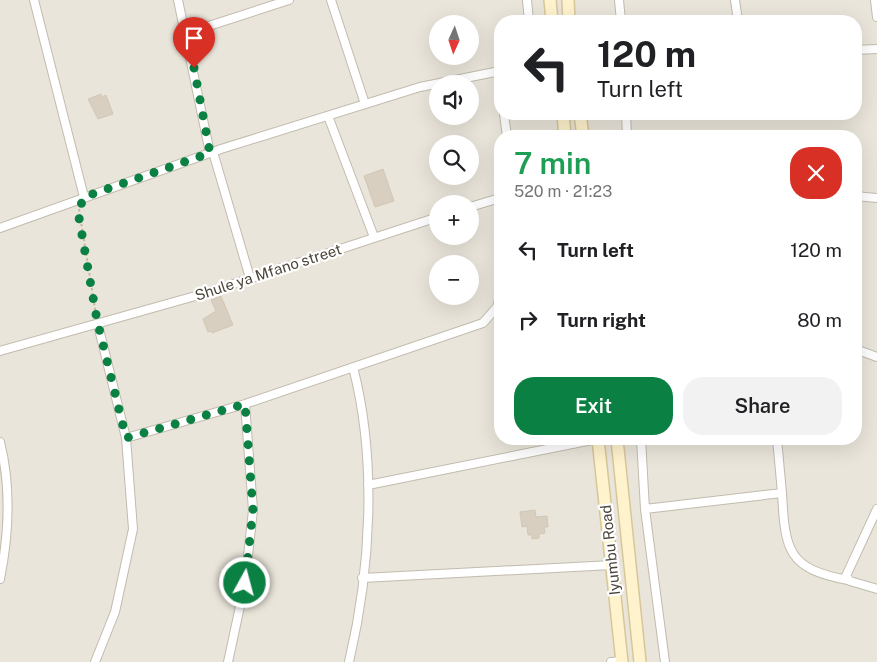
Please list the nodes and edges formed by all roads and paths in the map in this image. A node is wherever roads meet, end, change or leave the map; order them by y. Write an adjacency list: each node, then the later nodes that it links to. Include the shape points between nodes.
1 (34, 0): 24 (street)
2 (178, 0): 17 (street)
3 (288, 0): 17 (street)
4 (331, 0): 21 (street)
5 (527, 0): 11 (street)
6 (550, 0): 12 (main road)
7 (568, 0): 13 (main road)
8 (619, 0): 14 (street)
9 (735, 0): 15 (street)
10 (875, 0): 16 (street)
11 (528, 15)
12 (551, 15)
13 (569, 15)
14 (620, 15)
15 (737, 15)
16 (877, 17)
17 (187, 33): 23 (street)
18 (877, 49): 19 (street)
19 (862, 50)
20 (494, 72): 21 (street, via 420,87)
21 (365, 104): 22 (street)
22 (328, 116): 23 (street); 31 (street)
23 (212, 152): 24 (street); 32 (street)
24 (84, 197): 30 (street); 34 (path, via 78,212)
25 (862, 197): 26 (street)
26 (877, 198)
27 (494, 200): 28 (street)
28 (479, 204)
29 (429, 220): 31 (street, Shule ya Mfano street)
30 (0, 228)
31 (374, 237): 32 (street, Shule ya Mfano street)
32 (250, 278): 34 (street, Shule ya Mfano street)
33 (494, 310): 38 (street, via 482,323)
34 (98, 325): 35 (street, Shule ya Mfano street); 40 (street)
35 (0, 351)
36 (862, 352): 37 (street)
37 (877, 357)
38 (353, 367): 39 (street); 47 (street, via 362,404)
39 (245, 404): 40 (street); 57 (street, via 253,510 245,583)
40 (126, 438): 56 (street, via 133,529 115,612)
41 (0, 442): 53 (street, via 8,504 5,556)
42 (567, 445): 47 (street)
43 (598, 445): 51 (main road, Iyumbu Road)
44 (618, 445): 60 (main road, Iyumbu Road)
45 (642, 445): 49 (street)
46 (778, 445): 48 (street)
47 (368, 485): 52 (street)
48 (782, 493): 49 (street); 54 (street, via 784,526 795,556 812,571)
49 (645, 509): 61 (street)
50 (877, 509): 54 (street, via 846,575)
51 (612, 565): 52 (street); 59 (main road, Iyumbu Road)
52 (362, 578): 58 (street, via 358,625)
53 (0, 579)
54 (848, 580): 55 (street)
55 (877, 589)
56 (95, 662)
57 (228, 662)
58 (349, 662)
59 (618, 662)
60 (640, 662)
61 (665, 662)

